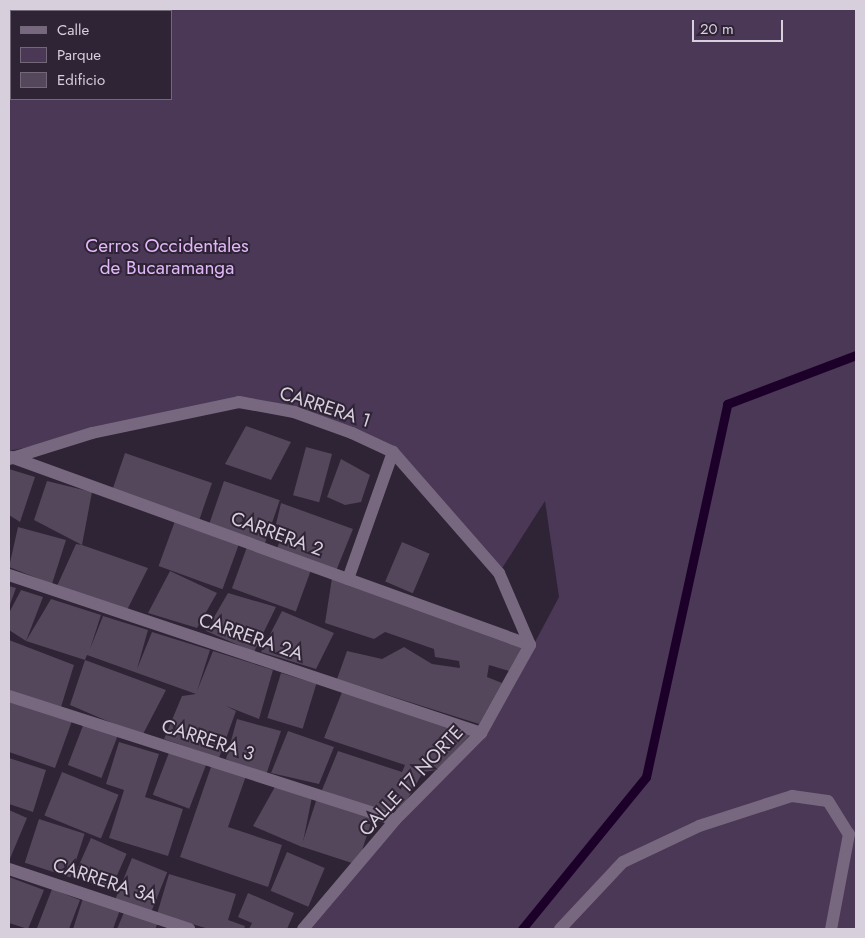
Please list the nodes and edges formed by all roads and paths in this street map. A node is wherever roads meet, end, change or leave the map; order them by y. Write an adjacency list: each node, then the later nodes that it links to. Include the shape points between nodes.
1 (393, 452): 2 (street, CARRERA 1, via 294,412 239,402 92,433); 4 (street); 5 (street, CARRERA 1, via 499,573)
2 (10, 458): 4 (street, CARRERA 2)
3 (9, 575): 7 (street, CARRERA 2A)
4 (348, 580): 5 (street, CARRERA 2)
5 (530, 646): 7 (street, CALLE 17 NORTE)
6 (9, 696): 8 (street, CARRERA 3)
7 (481, 733): 8 (street, CALLE 17 NORTE)
8 (395, 820): 11 (street, CALLE 17 NORTE)
9 (9, 869): 10 (street, CARRERA 3A)
10 (190, 929)
11 (303, 929)
12 (560, 929): 13 (street, via 623,862 699,826 792,796 828,801 849,834)
13 (831, 929)

